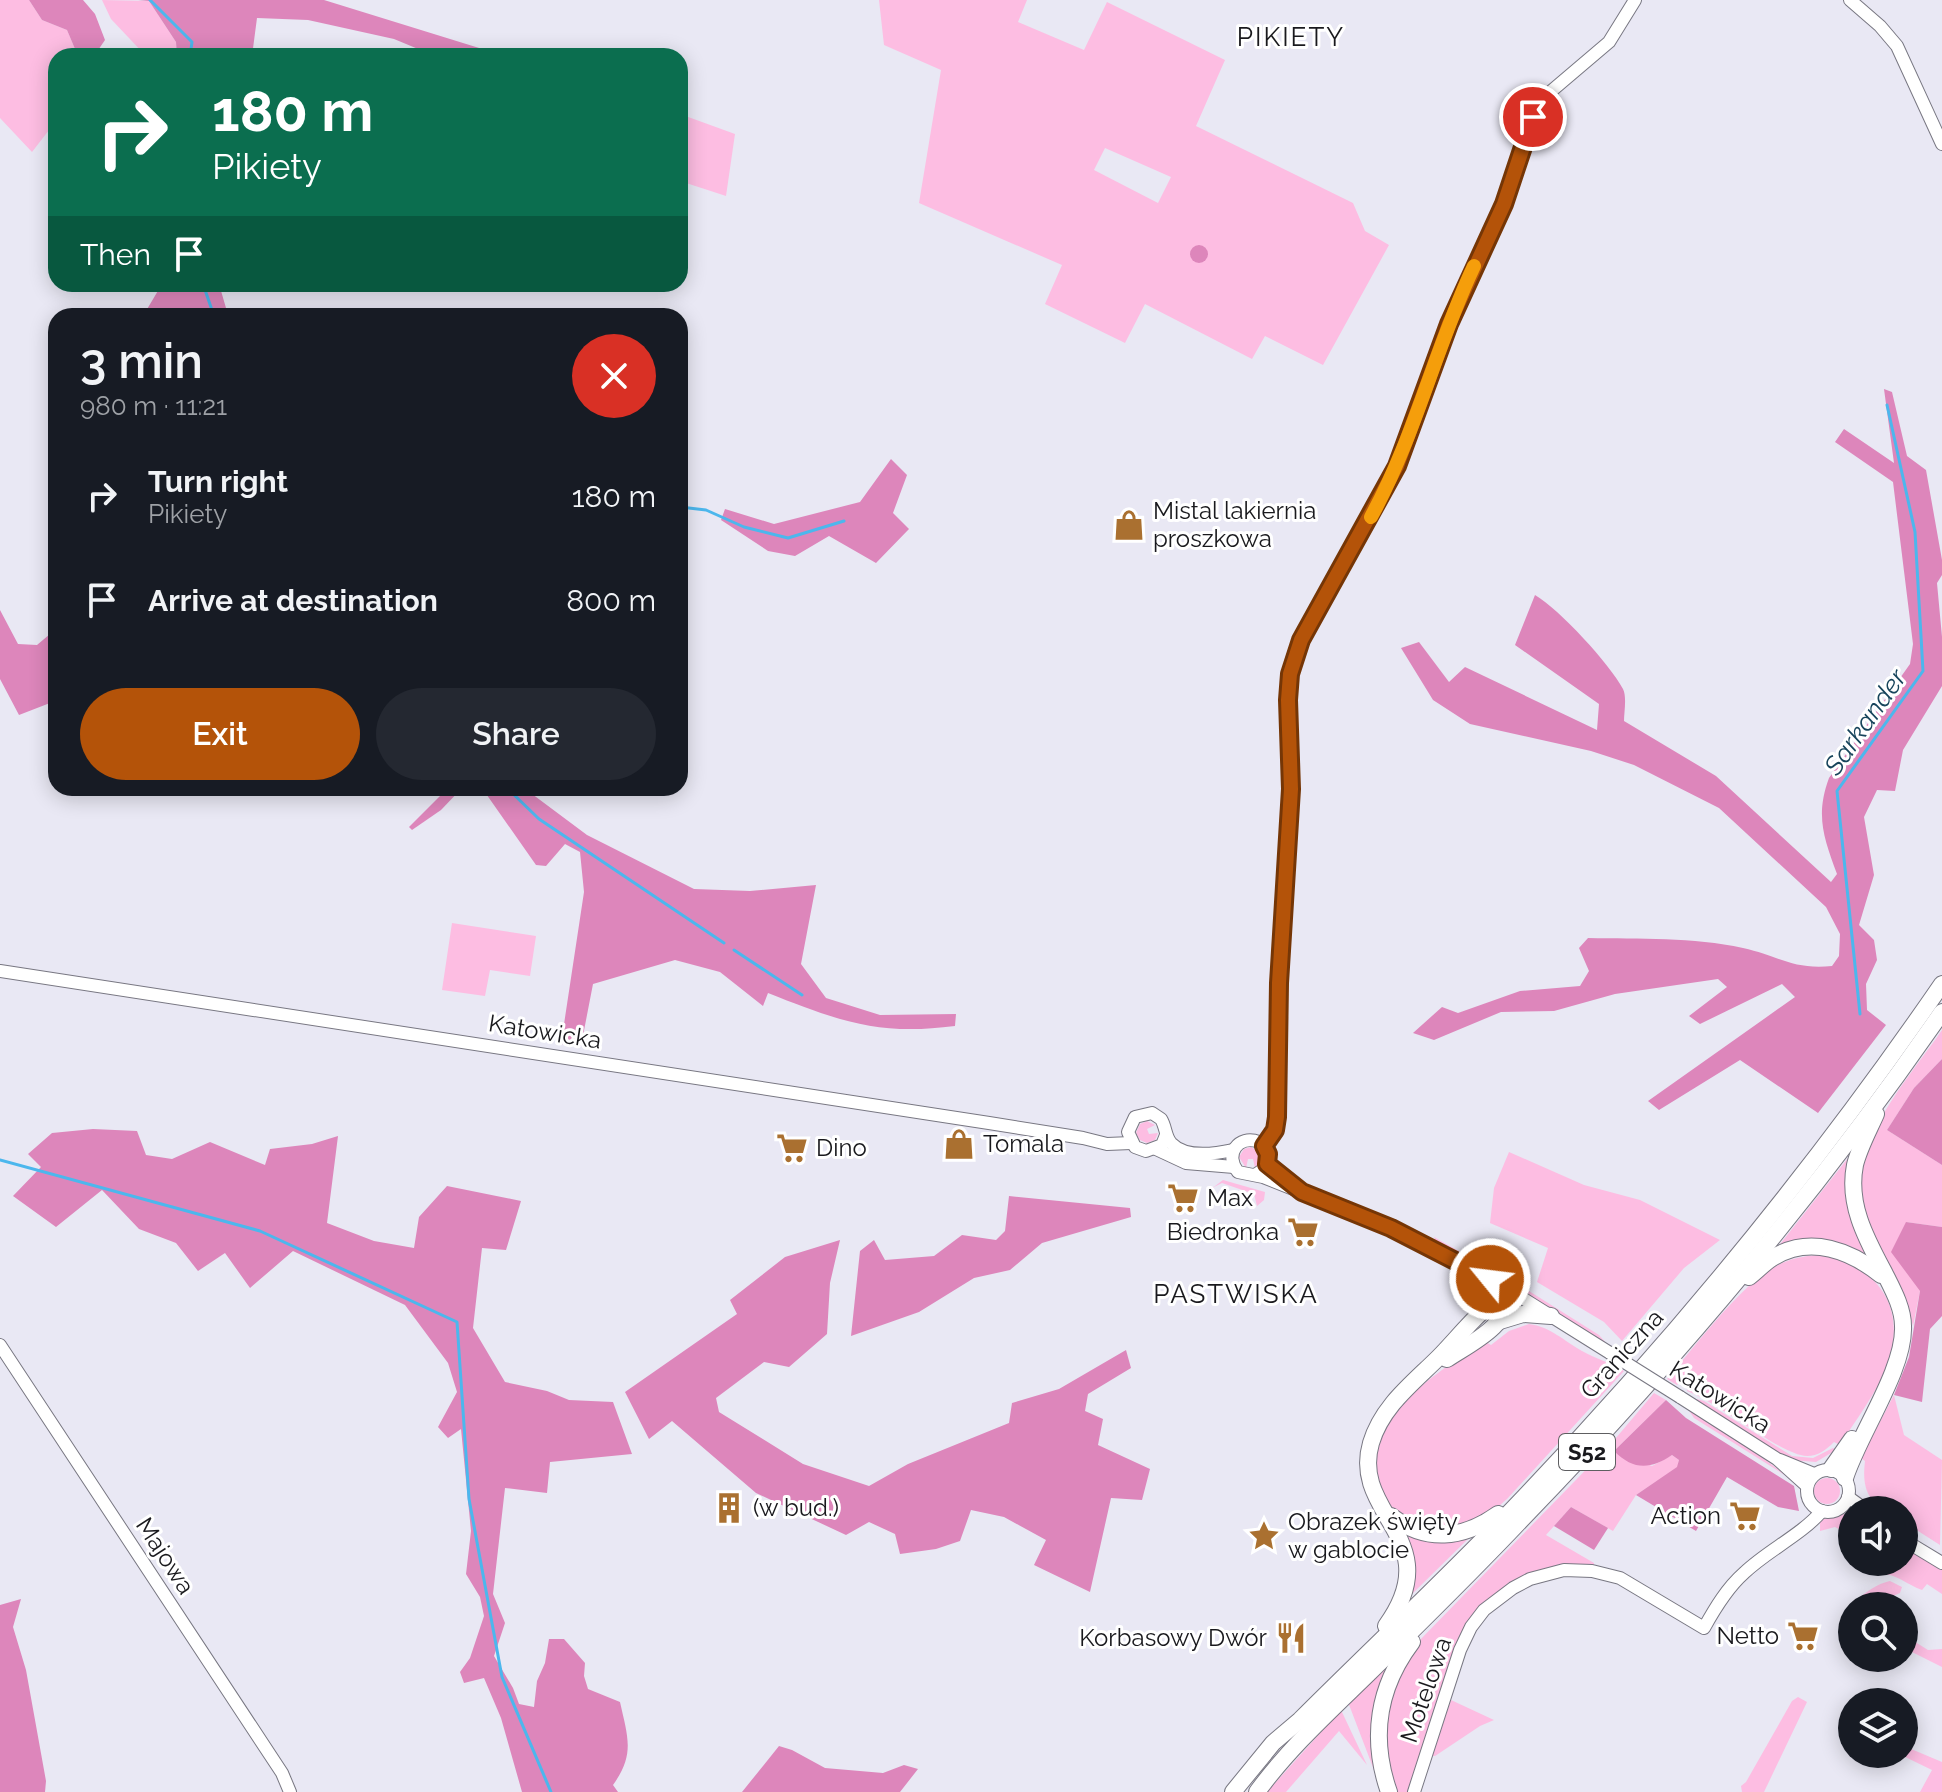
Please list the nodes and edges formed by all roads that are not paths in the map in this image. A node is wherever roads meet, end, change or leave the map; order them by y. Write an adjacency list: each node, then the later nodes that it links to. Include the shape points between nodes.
1 (1635, 0): 10 (street, via 1609,42 1549,93 1533,117 1504,204 1449,324 1397,466 1294,657 1288,700 1291,789 1277,1117)
2 (1850, 0): 3 (street, via 1897,46)
3 (1942, 144)
4 (0, 971): 9 (street, Katowicka, via 1083,1138)
5 (1942, 984): 27 (highway, Graniczna / S52, via 1746,1246)
6 (1942, 1012): 7 (highway, Graniczna / S52)
7 (1887, 1089): 18 (highway, via 1853,1179 1859,1220); 20 (highway, Graniczna / S52)
8 (1166, 1135): 9 (street, Katowicka, via 1161,1119 1152,1113 1135,1117); 11 (street); 12 (street, Katowicka, via 1188,1151)
9 (1129, 1137): 11 (street, Katowicka, via 1140,1150)
10 (1264, 1146): 12 (street, via 1247,1139); 13 (street)
11 (1156, 1149): 14 (street, Katowicka, via 1186,1163)
12 (1233, 1150): 14 (street)
13 (1267, 1164): 15 (street); 16 (street, Katowicka)
14 (1234, 1167): 15 (street, via 1243,1175)
15 (1255, 1175): 16 (street, Katowicka)
16 (1302, 1192): 17 (street, Katowicka)
17 (1469, 1267): 19 (street, Katowicka); 23 (highway, via 1483,1296)
18 (1887, 1279): 20 (highway, via 1848,1253 1814,1247 1775,1256); 26 (highway, via 1904,1324 1899,1360 1875,1409)
19 (1511, 1291): 21 (street, Katowicka); 22 (highway); 23 (highway)
20 (1722, 1298): 34 (highway, Graniczna / S52, via 1580,1460)
21 (1551, 1316): 22 (highway, via 1523,1314); 26 (street, Katowicka, bridge, via 1777,1459)
22 (1500, 1321): 25 (highway)
23 (1474, 1322): 25 (highway)
24 (0, 1345): 36 (street, Majowa)
25 (1415, 1380): 29 (highway, via 1384,1415 1371,1444 1369,1474)
26 (1823, 1476): 28 (street); 30 (street, via 1806,1493)
27 (1531, 1490): 29 (highway, via 1488,1521 1444,1536 1412,1529); 35 (highway, Graniczna / S52)
28 (1839, 1496)
29 (1381, 1507): 35 (highway, via 1401,1541 1407,1579 1397,1610)
30 (1817, 1508): 31 (street); 40 (street, Motelowa, via 1812,1522 1742,1574 1704,1628 1620,1578 1592,1571 1564,1570 1513,1588 1484,1610 1466,1638)
31 (1838, 1510)
32 (1918, 1548): 33 (street)
33 (1942, 1563)
34 (1445, 1599): 38 (highway, Graniczna / S52); 39 (highway, via 1397,1661 1385,1689 1378,1742)
35 (1363, 1657): 37 (highway, Graniczna / S52, via 1273,1743)
36 (290, 1792)
37 (1233, 1792)
38 (1257, 1792)
39 (1389, 1792)
40 (1414, 1792)

